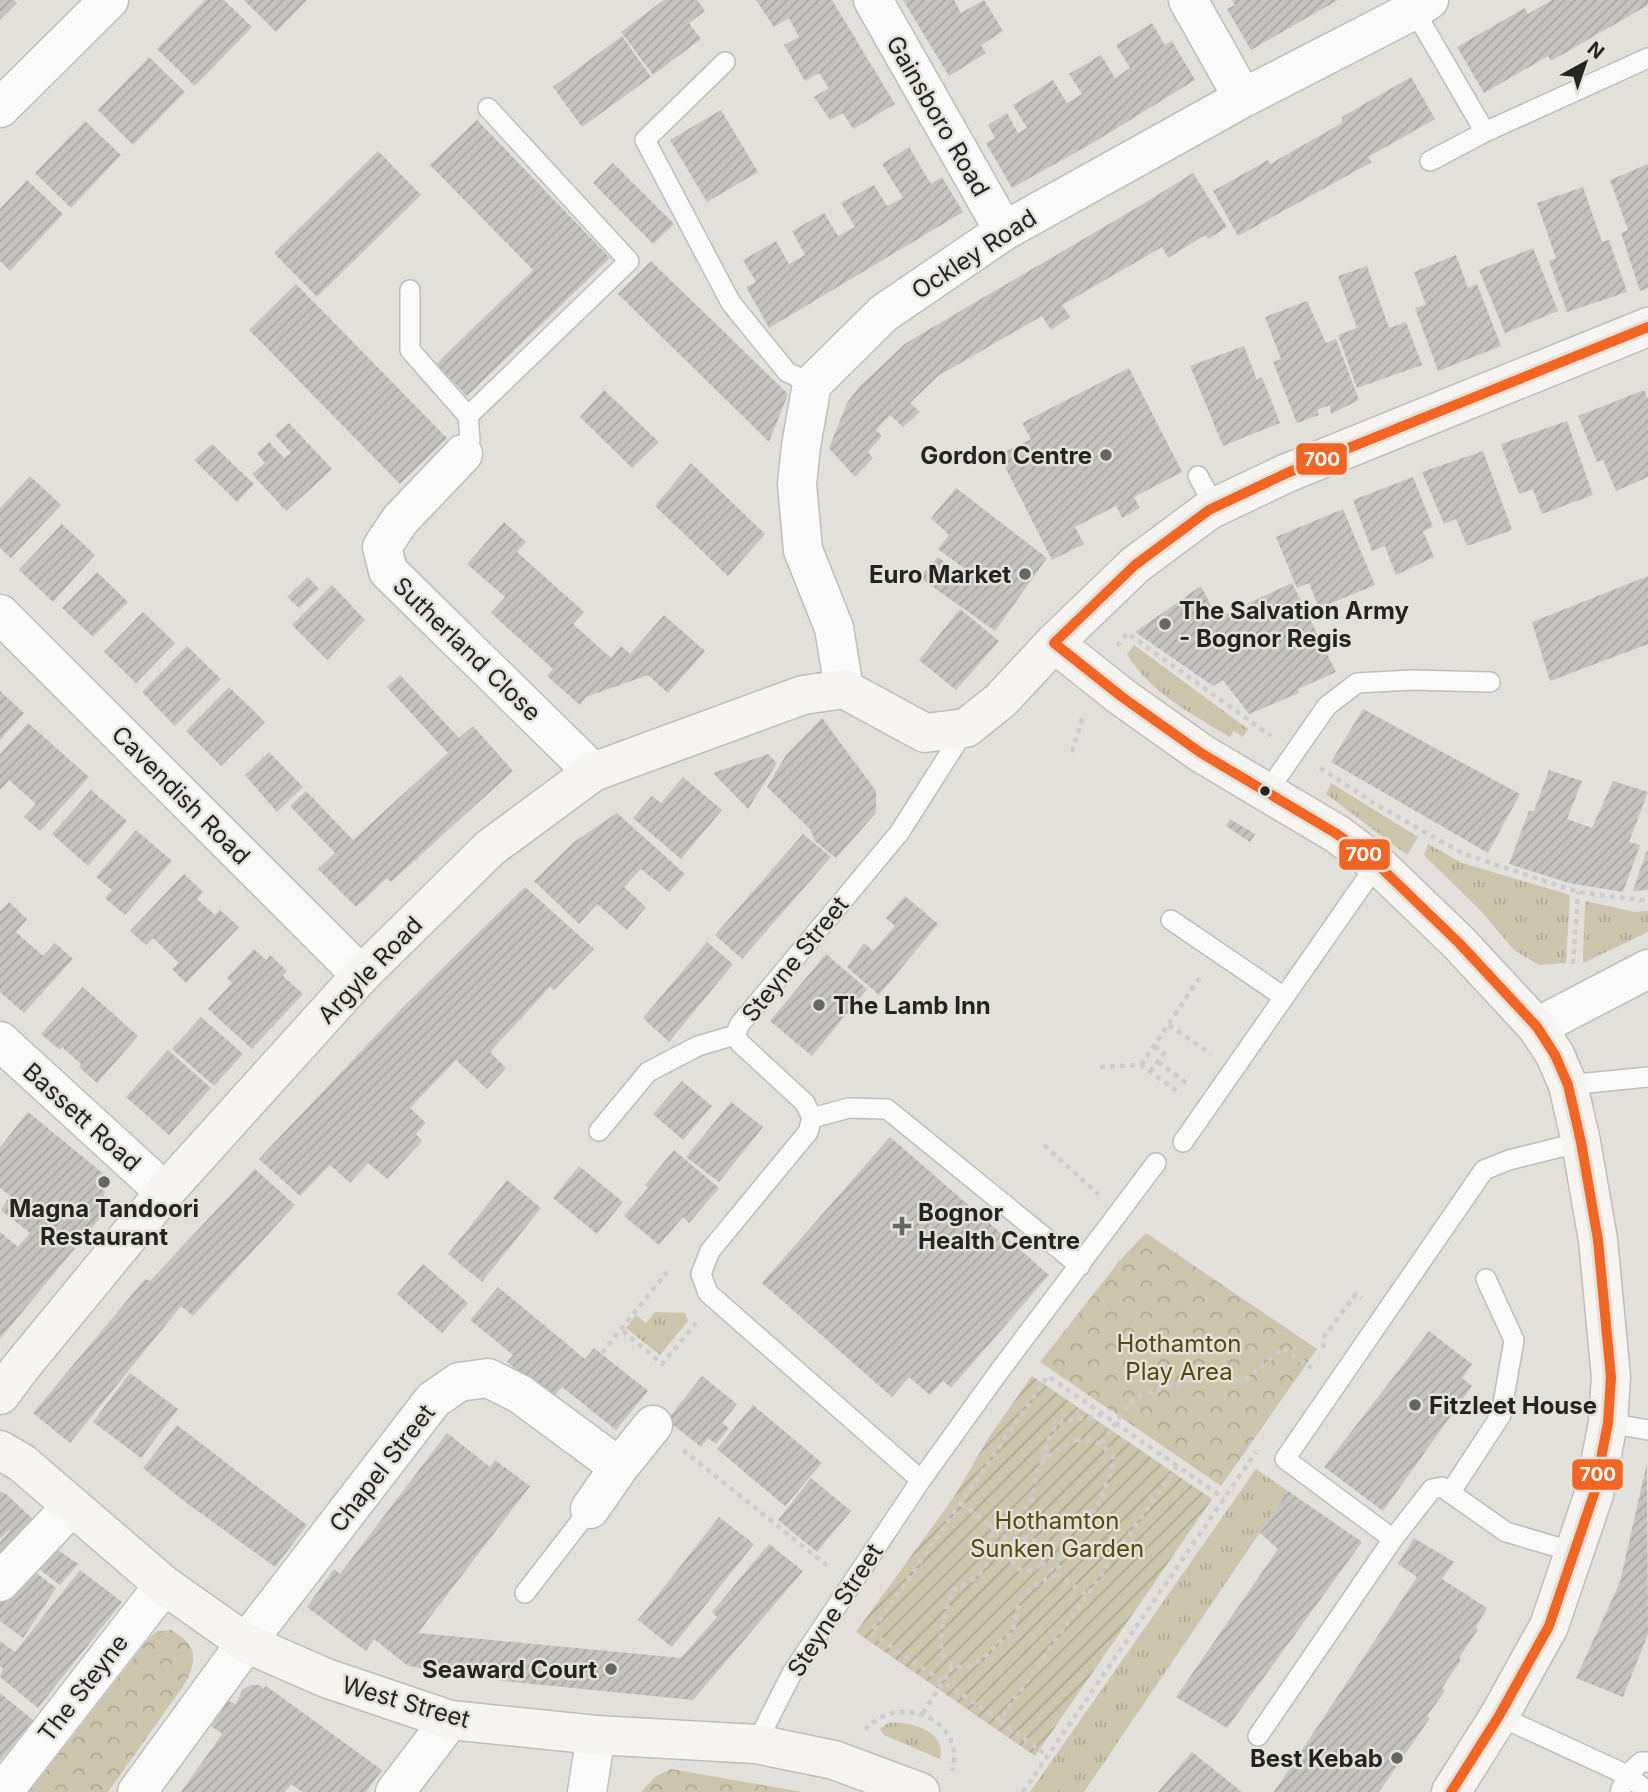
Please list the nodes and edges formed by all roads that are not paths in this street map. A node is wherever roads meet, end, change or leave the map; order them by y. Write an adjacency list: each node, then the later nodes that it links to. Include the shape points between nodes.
1 (109, 0): 8 (street)
2 (873, 0): 12 (street, Gainsboro Road)
3 (1188, 0): 7 (street)
4 (1421, 5): 7 (street, Ockley Road); 10 (lane)
5 (1648, 58): 10 (lane)
6 (726, 62): 15 (lane, via 645,140 731,303 787,372)
7 (1242, 98): 12 (street, Ockley Road)
8 (0, 108)
9 (488, 108): 16 (lane, via 629,261)
10 (1485, 132): 11 (lane)
11 (1430, 161)
12 (1004, 231): 15 (street, Ockley Road, via 884,313)
13 (410, 290): 16 (lane, via 410,350)
14 (1648, 327): 19 (street, via 1299,468 1207,491)
15 (812, 384): 21 (street, via 797,484 803,550 834,628)
16 (468, 416): 17 (lane, via 470,440)
17 (463, 454): 23 (street, Sutherland Close, via 400,520 382,547 388,571)
18 (0, 614): 28 (street, Cavendish Road)
19 (1054, 643): 22 (street); 24 (street, via 1179,737)
20 (1490, 682): 24 (lane, via 1357,683 1326,706)
21 (844, 689): 22 (street, via 925,733); 23 (street, Argyle Road, via 803,695)
22 (966, 728): 31 (lane, Steyne Street, via 899,833 740,1024)
23 (593, 772): 28 (street, Argyle Road, via 490,848)
24 (1267, 792): 25 (street)
25 (1377, 864): 29 (lane); 30 (street, via 1459,943)
26 (1171, 920): 29 (lane)
27 (1648, 969): 30 (street)
28 (362, 975): 40 (street, Argyle Road)
29 (1284, 997): 37 (lane)
30 (1552, 1019): 34 (street, via 1555,1055)
31 (736, 1035): 35 (lane, Steyne Street, via 805,1103); 36 (lane, via 698,1045 648,1072)
32 (0, 1041): 40 (street, Bassett Road)
33 (1648, 1077): 34 (lane)
34 (1568, 1085): 38 (street)
35 (812, 1118): 41 (lane, via 849,1108 887,1109); 49 (lane, via 808,1132 710,1251 701,1274 708,1293)
36 (599, 1130)
37 (1183, 1142)
38 (1581, 1142): 44 (street, via 1598,1240 1611,1377); 53 (lane, via 1484,1170 1285,1459)
39 (1156, 1163): 41 (lane, Steyne Street)
40 (165, 1192): 43 (street, Argyle Road)
41 (1080, 1266): 49 (lane, Steyne Street)
42 (1486, 1279): 50 (lane, via 1514,1340 1512,1352 1501,1415)
43 (0, 1395)
44 (1608, 1423): 46 (lane); 54 (street, via 1594,1494)
45 (653, 1425): 48 (street)
46 (1648, 1430)
47 (0, 1450): 51 (street, West Street, via 22,1462)
48 (619, 1467): 52 (street); 58 (street, Chapel Street, via 520,1394 488,1378 460,1382 433,1401)
49 (921, 1480): 63 (lane, Steyne Street, via 792,1673)
50 (1450, 1493): 53 (lane, via 1442,1487 1432,1489); 54 (lane, via 1506,1532)
51 (72, 1506): 55 (street); 56 (street, West Street)
52 (590, 1509): 57 (lane)
53 (1393, 1539): 62 (lane)
54 (1574, 1552): 59 (street, via 1549,1626)
55 (0, 1582)
56 (164, 1585): 58 (street, West Street); 67 (street, The Steyne)
57 (525, 1593)
58 (246, 1643): 60 (street, West Street, via 326,1678); 68 (street)
59 (1499, 1716): 66 (lane); 71 (street)
60 (450, 1720): 61 (street, West Street); 69 (street)
61 (596, 1735): 63 (street, West Street); 70 (street)
62 (1258, 1736)
63 (756, 1744): 65 (street, West Street)
64 (1648, 1762): 66 (lane, via 1641,1762)
65 (936, 1782)
66 (1624, 1784): 72 (lane)
67 (3, 1792)
68 (137, 1792)
69 (395, 1792)
70 (587, 1792)
71 (1451, 1792)
72 (1648, 1792)

